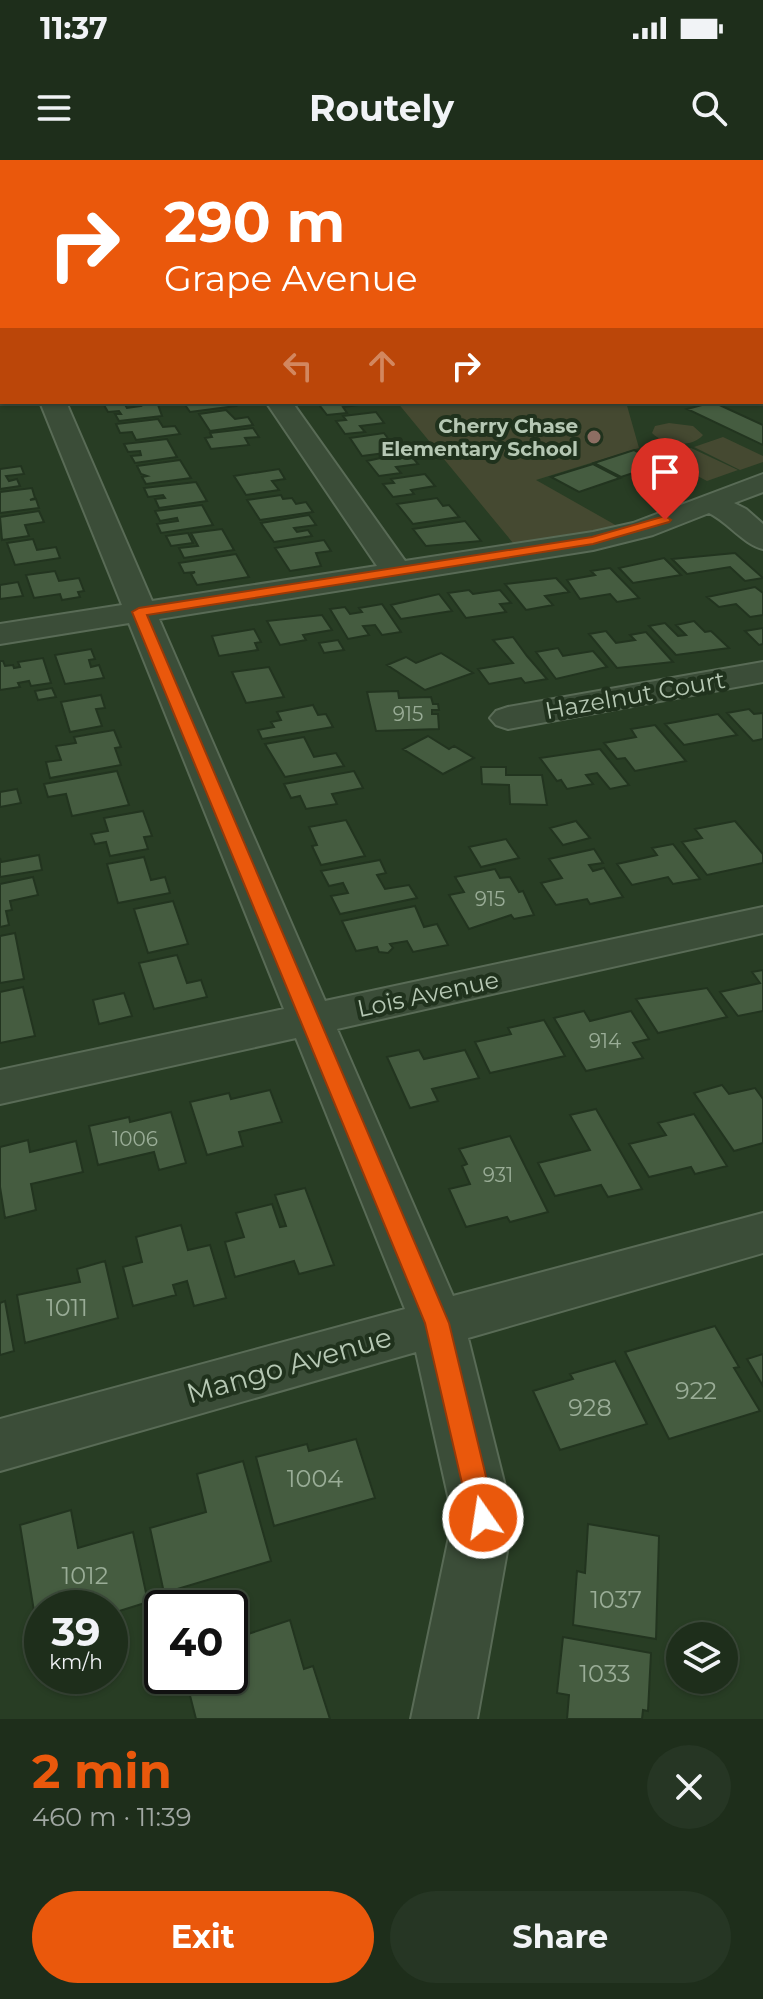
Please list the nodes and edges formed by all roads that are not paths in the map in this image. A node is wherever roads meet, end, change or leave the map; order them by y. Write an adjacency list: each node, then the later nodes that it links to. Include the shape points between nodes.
1 (54, 404): 7 (street)
2 (280, 404): 6 (street)
3 (763, 482): 4 (street)
4 (708, 502): 5 (street, via 736,515); 6 (street, via 643,529 593,541)
5 (763, 540)
6 (397, 572): 7 (street)
7 (139, 612): 8 (street); 12 (street)
8 (0, 634)
9 (763, 672): 10 (street, Hazelnut Court)
10 (508, 718)
11 (763, 920): 12 (street, Lois Avenue)
12 (311, 1019): 13 (street, Lois Avenue); 15 (street)
13 (0, 1087)
14 (763, 1233): 15 (street, Mango Avenue)
15 (437, 1323): 16 (street, Mango Avenue); 17 (street, via 483,1518)
16 (0, 1445)
17 (444, 1719)

